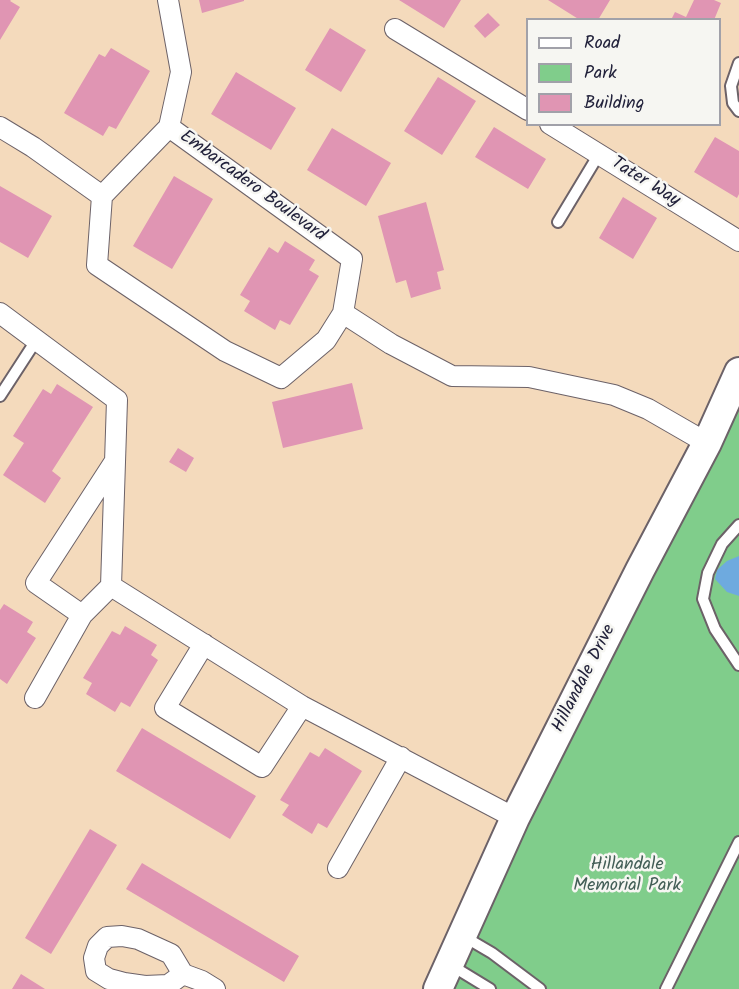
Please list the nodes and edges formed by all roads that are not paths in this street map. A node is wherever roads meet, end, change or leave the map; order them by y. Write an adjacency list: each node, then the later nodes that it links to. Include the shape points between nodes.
1 (168, 0): 8 (street, via 182,72)
2 (395, 29): 4 (street)
3 (739, 63): 5 (lane, via 731,86)
4 (526, 109)
5 (739, 111)
6 (553, 126): 9 (street, Tater Way)
7 (0, 127): 10 (street)
8 (169, 127): 10 (street, Embarcadero Boulevard); 14 (street, Embarcadero Boulevard, via 352,259)
9 (599, 154): 11 (lane); 12 (street, Tater Way)
10 (102, 196): 14 (street, Embarcadero Boulevard, via 97,265 225,351 281,378 326,340)
11 (558, 222)
12 (739, 241)
13 (0, 313): 15 (street)
14 (343, 313): 18 (street, via 452,376 529,377 614,394)
15 (37, 339): 17 (lane); 19 (street, via 117,400)
16 (739, 372): 18 (main road, Hillandale Drive)
17 (0, 396)
18 (707, 443): 28 (main road, Hillandale Drive)
19 (115, 461): 21 (street); 22 (street, via 36,583)
20 (739, 525): 24 (lane, via 722,544 708,573 704,599 715,629)
21 (111, 586): 22 (street); 23 (street)
22 (82, 615): 25 (street)
23 (204, 644): 26 (street); 26 (street, via 165,708 262,767)
24 (739, 665)
25 (35, 698)
26 (302, 706): 27 (street)
27 (400, 758): 28 (street); 30 (street)
28 (515, 818): 31 (main road, Hillandale Drive)
29 (739, 842): 37 (lane)
30 (338, 868)
31 (463, 936): 33 (main road, Hillandale Drive); 36 (lane)
32 (183, 974): 34 (street)
33 (443, 976): 35 (lane)
34 (215, 989)
35 (490, 989)
36 (540, 989)
37 (666, 989)

